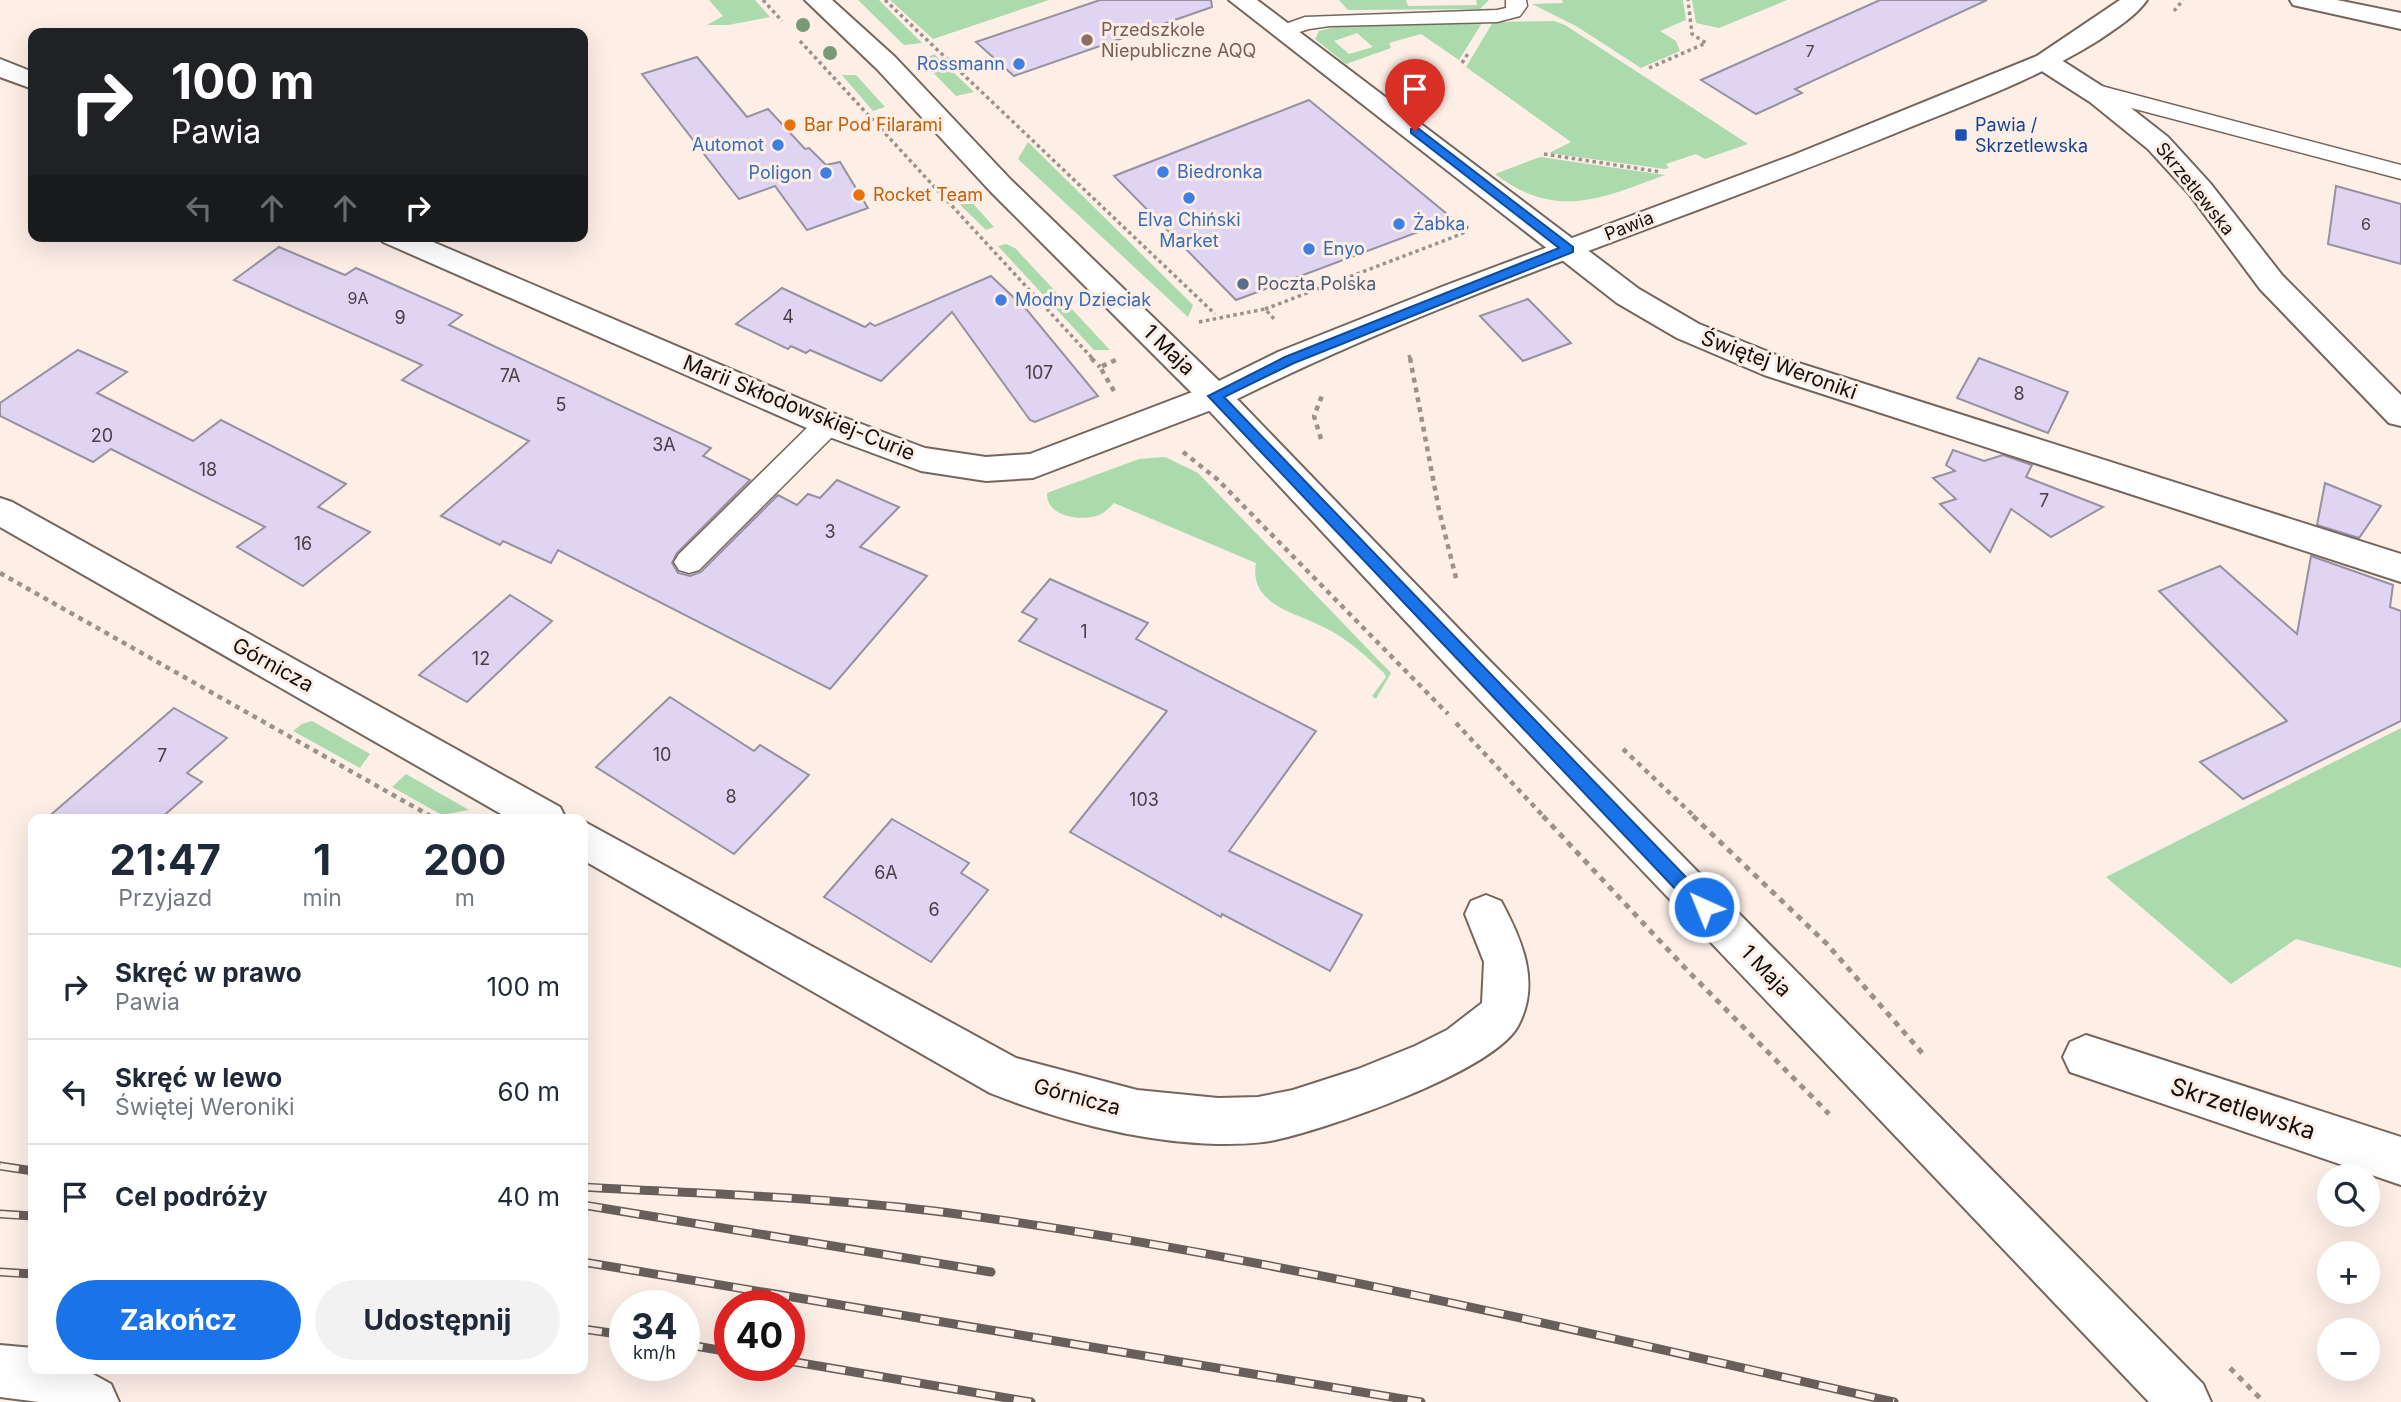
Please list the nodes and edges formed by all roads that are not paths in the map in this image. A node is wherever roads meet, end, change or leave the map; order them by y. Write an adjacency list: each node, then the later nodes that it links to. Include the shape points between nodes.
1 (817, 0): 18 (street, 1 Maja, via 879,56 1001,186)
2 (1241, 0): 9 (street, Świętej Weroniki)
3 (1322, 0): 7 (lane)
4 (1516, 0): 7 (lane, via 1513,12 1488,17)
5 (2135, 0): 10 (street)
6 (2302, 0): 8 (street)
7 (1333, 20): 9 (lane, via 1305,23)
8 (2401, 21)
9 (1294, 38): 16 (street, Świętej Weroniki)
10 (2046, 62): 13 (street, Skrzetlewska); 16 (street, Pawia, via 1801,162)
11 (0, 66): 12 (street)
12 (28, 79)
13 (2090, 90): 14 (lane); 17 (street, Skrzetlewska, via 2158,143 2200,189 2270,282)
14 (2401, 172)
15 (407, 242): 20 (street, Marii Skłodowskiej-Curie)
16 (1568, 249): 18 (street, Pawia, via 1289,360); 23 (street, Świętej Weroniki, via 1628,296 1688,331 1775,367)
17 (2389, 392): 19 (street, Skrzetlewska)
18 (1215, 396): 20 (street, Marii Skłodowskiej-Curie, via 1033,466 1011,468 921,459); 33 (street, 1 Maja, via 1506,703)
19 (2401, 415)
20 (828, 424): 22 (lane)
21 (0, 511): 24 (street, Górnicza)
22 (689, 562)
23 (2401, 568)
24 (537, 814)
25 (588, 842): 26 (street, Górnicza, via 1006,1077 1152,1116 1270,1119 1350,1096 1477,1038 1501,1014 1509,972)
26 (1486, 914)
27 (2086, 1057): 28 (street, Skrzetlewska)
28 (2401, 1161)
29 (0, 1371): 30 (street)
30 (28, 1373)
31 (40, 1374): 32 (street)
32 (93, 1402)
33 (2185, 1402)

